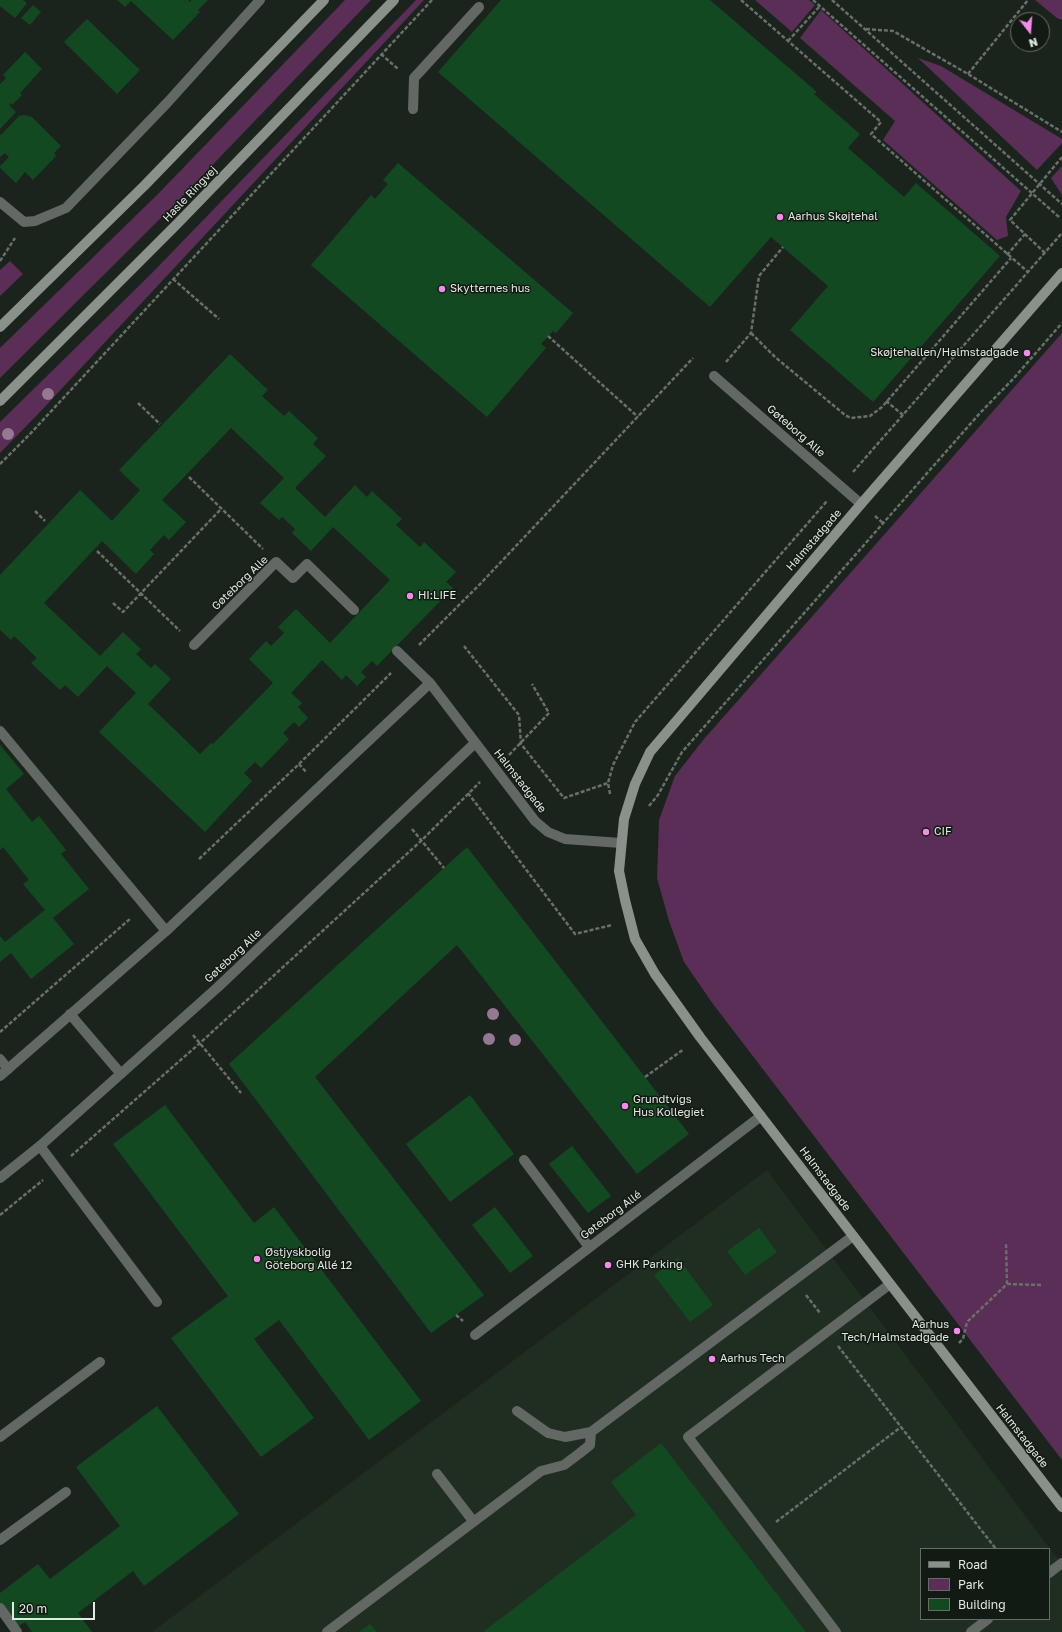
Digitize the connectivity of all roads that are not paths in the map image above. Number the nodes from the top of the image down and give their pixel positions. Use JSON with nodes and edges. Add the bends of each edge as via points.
{"nodes":[{"id":1,"x":260,"y":0,"type":"edge"},
{"id":2,"x":324,"y":0,"type":"edge"},
{"id":3,"x":394,"y":0,"type":"edge"},
{"id":4,"x":479,"y":7,"type":"dead end"},
{"id":5,"x":413,"y":109,"type":"dead end"},
{"id":6,"x":0,"y":202,"type":"edge"},
{"id":7,"x":1062,"y":273,"type":"edge"},
{"id":8,"x":0,"y":327,"type":"edge"},
{"id":9,"x":714,"y":376,"type":"road end"},
{"id":10,"x":0,"y":401,"type":"edge"},
{"id":11,"x":861,"y":504,"type":"junction"},
{"id":12,"x":354,"y":610,"type":"dead end"},
{"id":13,"x":194,"y":645,"type":"road end"},
{"id":14,"x":397,"y":651,"type":"dead end"},
{"id":15,"x":430,"y":683,"type":"junction"},
{"id":16,"x":0,"y":730,"type":"edge"},
{"id":17,"x":475,"y":743,"type":"junction"},
{"id":18,"x":621,"y":843,"type":"junction"},
{"id":19,"x":166,"y":931,"type":"junction"},
{"id":20,"x":70,"y":1014,"type":"junction"},
{"id":21,"x":0,"y":1059,"type":"edge"},
{"id":22,"x":8,"y":1069,"type":"junction"},
{"id":23,"x":121,"y":1074,"type":"junction"},
{"id":24,"x":0,"y":1076,"type":"edge"},
{"id":25,"x":761,"y":1116,"type":"junction"},
{"id":26,"x":40,"y":1146,"type":"junction"},
{"id":27,"x":524,"y":1160,"type":"dead end"},
{"id":28,"x":0,"y":1178,"type":"edge"},
{"id":29,"x":853,"y":1236,"type":"junction"},
{"id":30,"x":589,"y":1247,"type":"junction"},
{"id":31,"x":890,"y":1284,"type":"junction"},
{"id":32,"x":157,"y":1302,"type":"dead end"},
{"id":33,"x":475,"y":1335,"type":"dead end"},
{"id":34,"x":100,"y":1362,"type":"dead end"},
{"id":35,"x":517,"y":1411,"type":"dead end"},
{"id":36,"x":591,"y":1432,"type":"junction"},
{"id":37,"x":0,"y":1437,"type":"edge"},
{"id":38,"x":437,"y":1474,"type":"dead end"},
{"id":39,"x":66,"y":1492,"type":"dead end"},
{"id":40,"x":1062,"y":1507,"type":"edge"},
{"id":41,"x":473,"y":1521,"type":"junction"},
{"id":42,"x":0,"y":1540,"type":"edge"},
{"id":43,"x":1062,"y":1563,"type":"edge"},
{"id":44,"x":1050,"y":1571,"type":"edge"},
{"id":45,"x":0,"y":1608,"type":"edge"},
{"id":46,"x":987,"y":1620,"type":"edge"},
{"id":47,"x":17,"y":1632,"type":"edge"},
{"id":48,"x":327,"y":1632,"type":"edge"},
{"id":49,"x":836,"y":1632,"type":"edge"},
{"id":50,"x":971,"y":1632,"type":"edge"}],
"edges":[{"from":1,"to":6,"type":"street","via":[[167,103],[66,208],[35,221],[24,222]]},
{"from":2,"to":8,"type":"street","via":[[144,186]]},
{"from":3,"to":10,"type":"street","name":"Hasle Ringvej","via":[[184,218]]},
{"from":4,"to":5,"type":"street","via":[[414,78]]},
{"from":7,"to":11,"type":"street","name":"Halmstadgade"},
{"from":9,"to":11,"type":"street","name":"Gøteborg Alle"},
{"from":11,"to":18,"type":"street","name":"Halmstadgade","via":[[650,752],[630,798]]},
{"from":12,"to":13,"type":"street","name":"Gøteborg Alle","via":[[307,564],[293,578],[276,562]]},
{"from":14,"to":15,"type":"street"},
{"from":15,"to":17,"type":"street","name":"Halmstadgade"},
{"from":15,"to":19,"type":"street"},
{"from":16,"to":19,"type":"street"},
{"from":17,"to":18,"type":"street","name":"Halmstadgade","via":[[535,821],[548,832],[565,839]]},
{"from":17,"to":23,"type":"street","name":"Gøteborg Alle"},
{"from":18,"to":25,"type":"street","name":"Halmstadgade","via":[[620,871],[635,939],[644,957],[700,1037]]},
{"from":19,"to":20,"type":"street"},
{"from":20,"to":22,"type":"street"},
{"from":20,"to":23,"type":"street"},
{"from":21,"to":22,"type":"street"},
{"from":22,"to":24,"type":"street"},
{"from":23,"to":26,"type":"street","name":"Gøteborg Alle"},
{"from":25,"to":29,"type":"street","name":"Halmstadgade"},
{"from":25,"to":30,"type":"street","name":"Gøteborg Allé"},
{"from":26,"to":28,"type":"street","name":"Gøteborg Alle"},
{"from":26,"to":32,"type":"street"},
{"from":27,"to":30,"type":"street"},
{"from":29,"to":31,"type":"street","name":"Halmstadgade"},
{"from":29,"to":36,"type":"street"},
{"from":30,"to":33,"type":"street","name":"Gøteborg Allé"},
{"from":31,"to":40,"type":"street","name":"Halmstadgade"},
{"from":31,"to":49,"type":"street","via":[[688,1437]]},
{"from":34,"to":37,"type":"street"},
{"from":35,"to":36,"type":"street","via":[[548,1433],[565,1437]]},
{"from":36,"to":41,"type":"street","via":[[590,1445],[580,1453],[564,1465],[541,1471]]},
{"from":38,"to":41,"type":"street"},
{"from":39,"to":42,"type":"street"},
{"from":41,"to":48,"type":"street"},
{"from":43,"to":44,"type":"street"},
{"from":45,"to":47,"type":"street"},
{"from":46,"to":50,"type":"street"}]}
